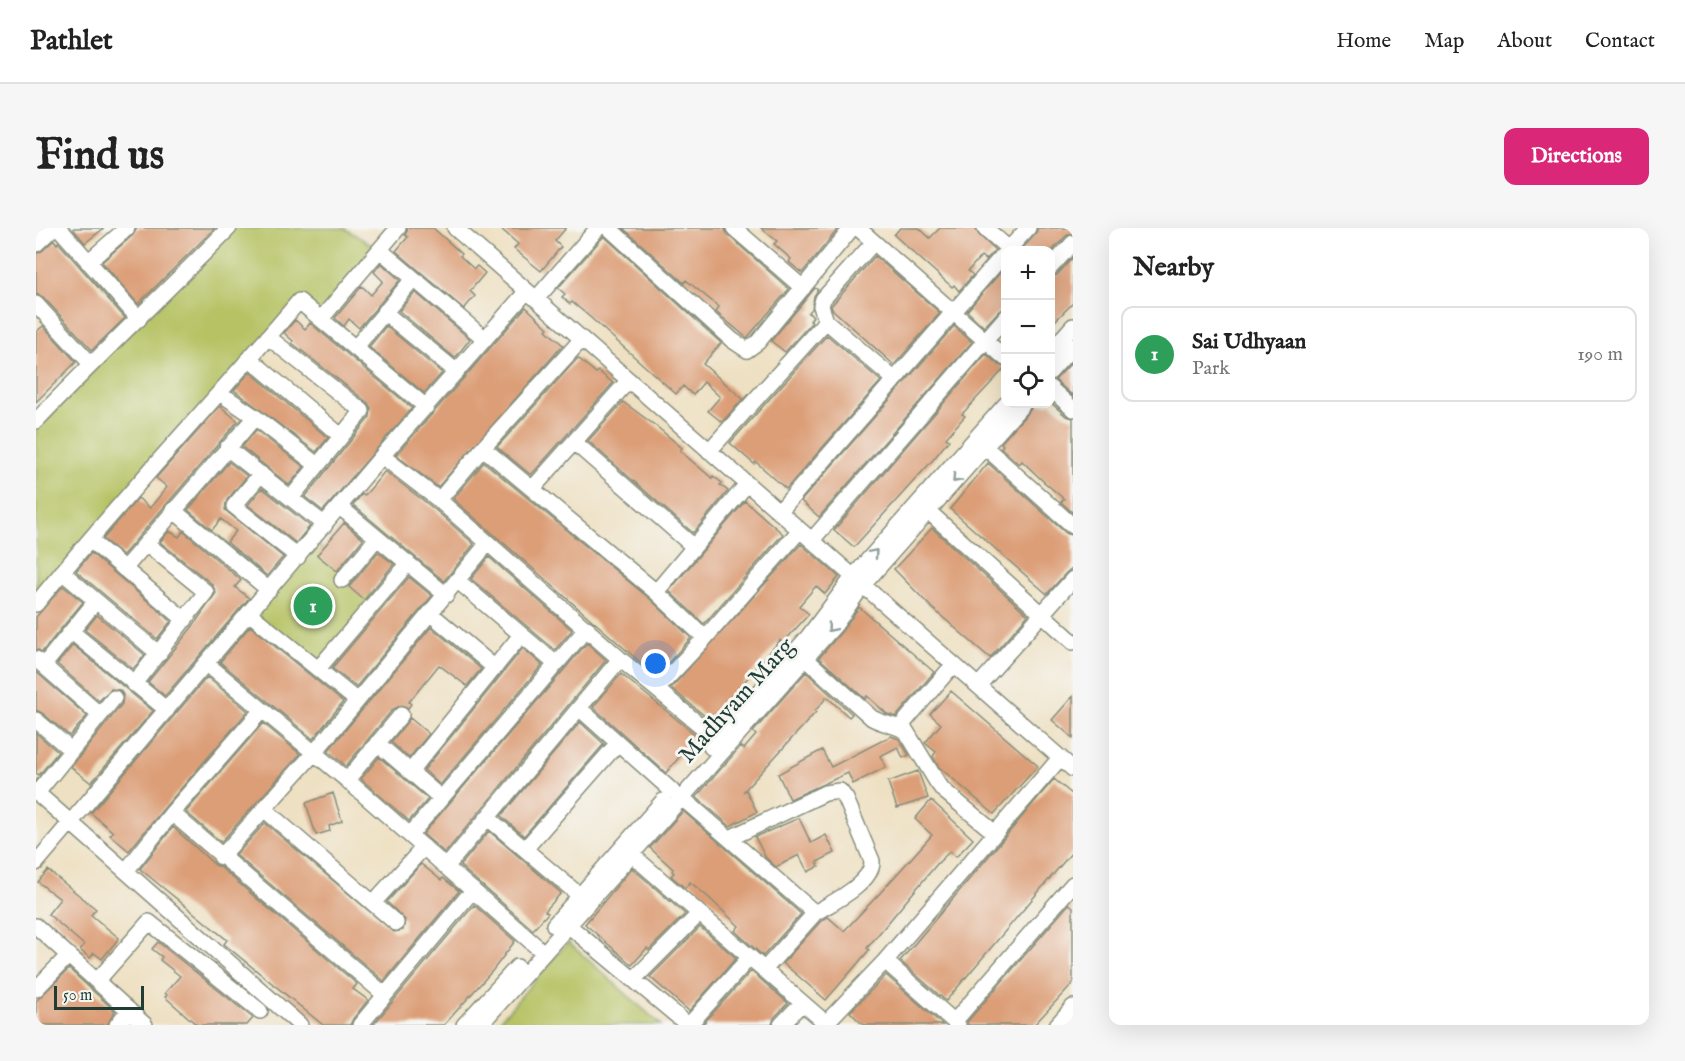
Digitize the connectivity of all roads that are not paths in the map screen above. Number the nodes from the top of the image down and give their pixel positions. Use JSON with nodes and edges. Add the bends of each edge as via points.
{"nodes":[{"id":1,"x":53,"y":228,"type":"edge"},
{"id":2,"x":59,"y":228,"type":"edge"},
{"id":3,"x":128,"y":228,"type":"edge"},
{"id":4,"x":229,"y":228,"type":"edge"},
{"id":5,"x":398,"y":228,"type":"edge"},
{"id":6,"x":455,"y":228,"type":"edge"},
{"id":7,"x":598,"y":228,"type":"edge"},
{"id":8,"x":609,"y":228,"type":"edge"},
{"id":9,"x":734,"y":228,"type":"edge"},
{"id":10,"x":852,"y":228,"type":"edge"},
{"id":11,"x":858,"y":228,"type":"edge"},
{"id":12,"x":985,"y":228,"type":"edge"},
{"id":13,"x":1028,"y":228,"type":"edge"},
{"id":14,"x":874,"y":242,"type":"junction"},
{"id":15,"x":1073,"y":243,"type":"edge"},
{"id":16,"x":36,"y":244,"type":"edge"},
{"id":17,"x":1002,"y":246,"type":"edge"},
{"id":18,"x":1012,"y":246,"type":"edge"},
{"id":19,"x":380,"y":250,"type":"junction"},
{"id":20,"x":1001,"y":258,"type":"edge"},
{"id":21,"x":88,"y":262,"type":"junction"},
{"id":22,"x":1055,"y":263,"type":"edge"},
{"id":23,"x":413,"y":279,"type":"junction"},
{"id":24,"x":803,"y":288,"type":"junction"},
{"id":25,"x":532,"y":295,"type":"junction"},
{"id":26,"x":36,"y":304,"type":"edge"},
{"id":27,"x":384,"y":312,"type":"junction"},
{"id":28,"x":954,"y":312,"type":"junction"},
{"id":29,"x":139,"y":319,"type":"junction"},
{"id":30,"x":321,"y":319,"type":"junction"},
{"id":31,"x":41,"y":321,"type":"edge"},
{"id":32,"x":826,"y":321,"type":"junction"},
{"id":33,"x":1001,"y":322,"type":"edge"},
{"id":34,"x":1073,"y":326,"type":"edge"},
{"id":35,"x":268,"y":337,"type":"junction"},
{"id":36,"x":485,"y":339,"type":"junction"},
{"id":37,"x":582,"y":339,"type":"junction"},
{"id":38,"x":985,"y":340,"type":"junction"},
{"id":39,"x":1055,"y":346,"type":"edge"},
{"id":40,"x":1073,"y":346,"type":"edge"},
{"id":41,"x":355,"y":348,"type":"junction"},
{"id":42,"x":1001,"y":354,"type":"edge"},
{"id":43,"x":250,"y":359,"type":"junction"},
{"id":44,"x":91,"y":364,"type":"junction"},
{"id":45,"x":1055,"y":366,"type":"edge"},
{"id":46,"x":457,"y":372,"type":"junction"},
{"id":47,"x":894,"y":379,"type":"junction"},
{"id":48,"x":629,"y":380,"type":"junction"},
{"id":49,"x":220,"y":393,"type":"junction"},
{"id":50,"x":1055,"y":393,"type":"edge"},
{"id":51,"x":426,"y":407,"type":"junction"},
{"id":52,"x":1003,"y":408,"type":"edge"},
{"id":53,"x":1019,"y":408,"type":"edge"},
{"id":54,"x":1073,"y":409,"type":"edge"},
{"id":55,"x":255,"y":417,"type":"junction"},
{"id":56,"x":36,"y":421,"type":"edge"},
{"id":57,"x":341,"y":436,"type":"junction"},
{"id":58,"x":574,"y":442,"type":"junction"},
{"id":59,"x":985,"y":447,"type":"junction"},
{"id":60,"x":227,"y":448,"type":"junction"},
{"id":61,"x":483,"y":448,"type":"junction"},
{"id":62,"x":709,"y":451,"type":"junction"},
{"id":63,"x":382,"y":456,"type":"junction"},
{"id":64,"x":317,"y":465,"type":"junction"},
{"id":65,"x":261,"y":474,"type":"junction"},
{"id":66,"x":747,"y":484,"type":"junction"},
{"id":67,"x":533,"y":488,"type":"junction"},
{"id":68,"x":291,"y":498,"type":"junction"},
{"id":69,"x":439,"y":500,"type":"junction"},
{"id":70,"x":340,"y":507,"type":"junction"},
{"id":71,"x":173,"y":510,"type":"junction"},
{"id":72,"x":928,"y":511,"type":"junction"},
{"id":73,"x":778,"y":512,"type":"junction"},
{"id":74,"x":325,"y":525,"type":"junction"},
{"id":75,"x":1073,"y":526,"type":"edge"},
{"id":76,"x":800,"y":530,"type":"junction"},
{"id":77,"x":377,"y":538,"type":"junction"},
{"id":78,"x":90,"y":540,"type":"junction"},
{"id":79,"x":812,"y":540,"type":"junction"},
{"id":80,"x":146,"y":543,"type":"junction"},
{"id":81,"x":489,"y":543,"type":"junction"},
{"id":82,"x":694,"y":547,"type":"junction"},
{"id":83,"x":298,"y":557,"type":"junction"},
{"id":84,"x":408,"y":564,"type":"junction"},
{"id":85,"x":124,"y":569,"type":"junction"},
{"id":86,"x":62,"y":572,"type":"junction"},
{"id":87,"x":1073,"y":579,"type":"edge"},
{"id":88,"x":342,"y":580,"type":"dead end"},
{"id":89,"x":458,"y":581,"type":"junction"},
{"id":90,"x":858,"y":581,"type":"junction"},
{"id":91,"x":269,"y":590,"type":"junction"},
{"id":92,"x":656,"y":592,"type":"junction"},
{"id":93,"x":446,"y":595,"type":"junction"},
{"id":94,"x":96,"y":601,"type":"junction"},
{"id":95,"x":36,"y":604,"type":"edge"},
{"id":96,"x":249,"y":613,"type":"junction"},
{"id":97,"x":431,"y":614,"type":"junction"},
{"id":98,"x":1041,"y":614,"type":"junction"},
{"id":99,"x":185,"y":620,"type":"junction"},
{"id":100,"x":587,"y":628,"type":"junction"},
{"id":101,"x":72,"y":632,"type":"junction"},
{"id":102,"x":521,"y":635,"type":"junction"},
{"id":103,"x":705,"y":638,"type":"junction"},
{"id":104,"x":1073,"y":642,"type":"edge"},
{"id":105,"x":159,"y":654,"type":"junction"},
{"id":106,"x":620,"y":658,"type":"junction"},
{"id":107,"x":805,"y":658,"type":"junction"},
{"id":108,"x":40,"y":662,"type":"edge"},
{"id":109,"x":207,"y":664,"type":"junction"},
{"id":110,"x":556,"y":664,"type":"junction"},
{"id":111,"x":953,"y":665,"type":"junction"},
{"id":112,"x":495,"y":668,"type":"junction"},
{"id":113,"x":318,"y":669,"type":"junction"},
{"id":114,"x":134,"y":684,"type":"junction"},
{"id":115,"x":978,"y":686,"type":"junction"},
{"id":116,"x":658,"y":688,"type":"junction"},
{"id":117,"x":114,"y":698,"type":"dead end"},
{"id":118,"x":356,"y":700,"type":"junction"},
{"id":119,"x":579,"y":708,"type":"junction"},
{"id":120,"x":167,"y":710,"type":"junction"},
{"id":121,"x":262,"y":710,"type":"junction"},
{"id":122,"x":100,"y":715,"type":"junction"},
{"id":123,"x":401,"y":715,"type":"dead end"},
{"id":124,"x":36,"y":720,"type":"edge"},
{"id":125,"x":900,"y":727,"type":"junction"},
{"id":126,"x":718,"y":740,"type":"junction"},
{"id":127,"x":377,"y":743,"type":"junction"},
{"id":128,"x":618,"y":743,"type":"junction"},
{"id":129,"x":71,"y":750,"type":"junction"},
{"id":130,"x":314,"y":753,"type":"junction"},
{"id":131,"x":1060,"y":758,"type":"junction"},
{"id":132,"x":1073,"y":770,"type":"edge"},
{"id":133,"x":410,"y":772,"type":"junction"},
{"id":134,"x":347,"y":780,"type":"junction"},
{"id":135,"x":37,"y":792,"type":"edge"},
{"id":136,"x":677,"y":794,"type":"junction"},
{"id":137,"x":441,"y":798,"type":"junction"},
{"id":138,"x":264,"y":809,"type":"junction"},
{"id":139,"x":172,"y":813,"type":"junction"},
{"id":140,"x":488,"y":818,"type":"junction"},
{"id":141,"x":70,"y":823,"type":"junction"},
{"id":142,"x":995,"y":833,"type":"junction"},
{"id":143,"x":410,"y":835,"type":"junction"},
{"id":144,"x":730,"y":838,"type":"junction"},
{"id":145,"x":424,"y":847,"type":"junction"},
{"id":146,"x":525,"y":849,"type":"junction"},
{"id":147,"x":631,"y":854,"type":"junction"},
{"id":148,"x":221,"y":857,"type":"junction"},
{"id":149,"x":36,"y":863,"type":"edge"},
{"id":150,"x":447,"y":866,"type":"junction"},
{"id":151,"x":126,"y":871,"type":"junction"},
{"id":152,"x":473,"y":890,"type":"junction"},
{"id":153,"x":1070,"y":892,"type":"edge"},
{"id":154,"x":579,"y":896,"type":"junction"},
{"id":155,"x":373,"y":903,"type":"junction"},
{"id":156,"x":816,"y":913,"type":"junction"},
{"id":157,"x":699,"y":914,"type":"junction"},
{"id":158,"x":396,"y":923,"type":"dead end"},
{"id":159,"x":568,"y":925,"type":"junction"},
{"id":160,"x":36,"y":926,"type":"edge"},
{"id":161,"x":536,"y":946,"type":"junction"},
{"id":162,"x":69,"y":955,"type":"junction"},
{"id":163,"x":750,"y":957,"type":"junction"},
{"id":164,"x":885,"y":961,"type":"junction"},
{"id":165,"x":764,"y":970,"type":"junction"},
{"id":166,"x":634,"y":979,"type":"junction"},
{"id":167,"x":97,"y":981,"type":"junction"},
{"id":168,"x":36,"y":989,"type":"edge"},
{"id":169,"x":385,"y":995,"type":"junction"},
{"id":170,"x":802,"y":1003,"type":"junction"},
{"id":171,"x":1073,"y":1007,"type":"edge"},
{"id":172,"x":129,"y":1010,"type":"junction"},
{"id":173,"x":260,"y":1011,"type":"dead end"},
{"id":174,"x":827,"y":1024,"type":"edge"},
{"id":175,"x":956,"y":1024,"type":"edge"},
{"id":176,"x":117,"y":1025,"type":"edge"},
{"id":177,"x":145,"y":1025,"type":"edge"},
{"id":178,"x":300,"y":1025,"type":"edge"},
{"id":179,"x":360,"y":1025,"type":"edge"},
{"id":180,"x":464,"y":1025,"type":"edge"},
{"id":181,"x":480,"y":1025,"type":"edge"},
{"id":182,"x":688,"y":1025,"type":"edge"},
{"id":183,"x":781,"y":1025,"type":"edge"},
{"id":184,"x":1057,"y":1025,"type":"edge"}],
"edges":[{"from":1,"to":16,"type":"street"},
{"from":2,"to":21,"type":"street"},
{"from":3,"to":21,"type":"street"},
{"from":4,"to":29,"type":"street"},
{"from":5,"to":19,"type":"street"},
{"from":6,"to":25,"type":"street"},
{"from":7,"to":25,"type":"street"},
{"from":8,"to":24,"type":"street","via":[[743,349],[758,342]]},
{"from":9,"to":24,"type":"street"},
{"from":10,"to":24,"type":"street"},
{"from":11,"to":14,"type":"street"},
{"from":12,"to":17,"type":"street"},
{"from":13,"to":18,"type":"street"},
{"from":14,"to":28,"type":"street"},
{"from":14,"to":32,"type":"street","via":[[823,299]]},
{"from":15,"to":22,"type":"street"},
{"from":19,"to":23,"type":"street"},
{"from":19,"to":30,"type":"street"},
{"from":20,"to":28,"type":"street"},
{"from":21,"to":29,"type":"street"},
{"from":23,"to":27,"type":"street"},
{"from":23,"to":36,"type":"street"},
{"from":25,"to":36,"type":"street"},
{"from":25,"to":37,"type":"street"},
{"from":26,"to":31,"type":"street"},
{"from":27,"to":41,"type":"street"},
{"from":27,"to":46,"type":"street"},
{"from":28,"to":38,"type":"street"},
{"from":28,"to":47,"type":"street"},
{"from":29,"to":44,"type":"street"},
{"from":30,"to":35,"type":"street","via":[[299,301]]},
{"from":30,"to":41,"type":"street"},
{"from":31,"to":44,"type":"street"},
{"from":32,"to":47,"type":"street"},
{"from":32,"to":62,"type":"street"},
{"from":33,"to":38,"type":"street"},
{"from":34,"to":39,"type":"street"},
{"from":35,"to":43,"type":"street"},
{"from":35,"to":57,"type":"street","via":[[362,411]]},
{"from":36,"to":46,"type":"street"},
{"from":37,"to":48,"type":"street"},
{"from":37,"to":61,"type":"street"},
{"from":38,"to":42,"type":"street"},
{"from":38,"to":79,"type":"street"},
{"from":40,"to":45,"type":"street"},
{"from":41,"to":51,"type":"street"},
{"from":43,"to":49,"type":"street"},
{"from":43,"to":57,"type":"street"},
{"from":44,"to":56,"type":"street"},
{"from":46,"to":51,"type":"street"},
{"from":47,"to":73,"type":"street"},
{"from":48,"to":58,"type":"street"},
{"from":48,"to":62,"type":"street"},
{"from":49,"to":55,"type":"street"},
{"from":49,"to":78,"type":"street"},
{"from":50,"to":54,"type":"street"},
{"from":51,"to":63,"type":"street"},
{"from":90,"to":52,"type":"street","name":"Madhyam Marg","one_way":true},
{"from":53,"to":59,"type":"street","name":"Madhyam Marg"},
{"from":55,"to":60,"type":"street"},
{"from":55,"to":64,"type":"street"},
{"from":57,"to":64,"type":"street"},
{"from":58,"to":67,"type":"street"},
{"from":58,"to":82,"type":"street"},
{"from":59,"to":72,"type":"street","name":"Madhyam Marg","one_way":true},
{"from":59,"to":75,"type":"street"},
{"from":60,"to":65,"type":"street"},
{"from":60,"to":71,"type":"street"},
{"from":61,"to":67,"type":"street"},
{"from":61,"to":69,"type":"street"},
{"from":62,"to":66,"type":"street"},
{"from":63,"to":69,"type":"street"},
{"from":63,"to":70,"type":"street"},
{"from":64,"to":68,"type":"street"},
{"from":65,"to":68,"type":"street"},
{"from":65,"to":83,"type":"street","via":[[234,506]]},
{"from":66,"to":73,"type":"street"},
{"from":66,"to":82,"type":"street"},
{"from":67,"to":92,"type":"street"},
{"from":68,"to":74,"type":"street"},
{"from":69,"to":81,"type":"street"},
{"from":70,"to":74,"type":"street"},
{"from":70,"to":77,"type":"street"},
{"from":71,"to":80,"type":"street"},
{"from":71,"to":91,"type":"street"},
{"from":72,"to":90,"type":"street","name":"Madhyam Marg"},
{"from":72,"to":98,"type":"street"},
{"from":73,"to":76,"type":"street"},
{"from":74,"to":83,"type":"street"},
{"from":76,"to":79,"type":"street"},
{"from":76,"to":103,"type":"street"},
{"from":77,"to":84,"type":"street"},
{"from":77,"to":88,"type":"street"},
{"from":78,"to":85,"type":"street"},
{"from":78,"to":86,"type":"street"},
{"from":79,"to":90,"type":"street"},
{"from":80,"to":85,"type":"street"},
{"from":80,"to":99,"type":"street","via":[[206,592]]},
{"from":81,"to":89,"type":"street"},
{"from":81,"to":100,"type":"street"},
{"from":82,"to":92,"type":"street"},
{"from":83,"to":91,"type":"street"},
{"from":84,"to":93,"type":"street"},
{"from":84,"to":113,"type":"street"},
{"from":85,"to":99,"type":"street"},
{"from":86,"to":94,"type":"street"},
{"from":86,"to":95,"type":"street"},
{"from":87,"to":98,"type":"street"},
{"from":89,"to":93,"type":"street"},
{"from":89,"to":102,"type":"street"},
{"from":90,"to":107,"type":"street","name":"Madhyam Marg","one_way":true,"via":[[835,625]]},
{"from":90,"to":111,"type":"street"},
{"from":90,"to":126,"type":"street","name":"Madhyam Marg"},
{"from":91,"to":96,"type":"street"},
{"from":92,"to":103,"type":"street"},
{"from":93,"to":97,"type":"street"},
{"from":94,"to":101,"type":"street"},
{"from":94,"to":105,"type":"street"},
{"from":96,"to":109,"type":"street"},
{"from":96,"to":113,"type":"street"},
{"from":97,"to":112,"type":"street"},
{"from":97,"to":118,"type":"street"},
{"from":98,"to":104,"type":"street"},
{"from":98,"to":115,"type":"street"},
{"from":99,"to":105,"type":"street"},
{"from":100,"to":106,"type":"street"},
{"from":100,"to":110,"type":"street"},
{"from":101,"to":108,"type":"street"},
{"from":101,"to":114,"type":"street"},
{"from":102,"to":110,"type":"street"},
{"from":102,"to":112,"type":"street"},
{"from":103,"to":116,"type":"street"},
{"from":105,"to":114,"type":"street"},
{"from":106,"to":116,"type":"street"},
{"from":106,"to":119,"type":"street"},
{"from":107,"to":125,"type":"street","via":[[873,718]]},
{"from":107,"to":136,"type":"street","name":"Madhyam Marg"},
{"from":108,"to":122,"type":"street"},
{"from":109,"to":120,"type":"street"},
{"from":109,"to":121,"type":"street"},
{"from":110,"to":137,"type":"street"},
{"from":111,"to":115,"type":"street"},
{"from":111,"to":125,"type":"street"},
{"from":112,"to":133,"type":"street"},
{"from":113,"to":118,"type":"street"},
{"from":114,"to":120,"type":"street"},
{"from":115,"to":131,"type":"street"},
{"from":116,"to":126,"type":"street"},
{"from":117,"to":122,"type":"street"},
{"from":118,"to":130,"type":"street"},
{"from":119,"to":128,"type":"street"},
{"from":119,"to":140,"type":"street"},
{"from":120,"to":141,"type":"street"},
{"from":121,"to":130,"type":"street"},
{"from":121,"to":139,"type":"street"},
{"from":122,"to":129,"type":"street"},
{"from":123,"to":127,"type":"street"},
{"from":124,"to":129,"type":"street"},
{"from":125,"to":142,"type":"street","via":[[911,736],[943,790]]},
{"from":126,"to":136,"type":"street","name":"Madhyam Marg"},
{"from":127,"to":133,"type":"street"},
{"from":127,"to":134,"type":"street"},
{"from":128,"to":136,"type":"street"},
{"from":128,"to":146,"type":"street"},
{"from":129,"to":135,"type":"street"},
{"from":130,"to":134,"type":"street"},
{"from":130,"to":138,"type":"street"},
{"from":131,"to":132,"type":"street"},
{"from":131,"to":142,"type":"street"},
{"from":133,"to":137,"type":"street"},
{"from":134,"to":143,"type":"street"},
{"from":135,"to":141,"type":"street"},
{"from":136,"to":144,"type":"street"},
{"from":136,"to":147,"type":"street","name":"Madhyam Marg"},
{"from":136,"to":154,"type":"street","name":"Madhyam Marg"},
{"from":137,"to":143,"type":"street"},
{"from":138,"to":148,"type":"street"},
{"from":138,"to":155,"type":"street"},
{"from":139,"to":148,"type":"street"},
{"from":139,"to":151,"type":"street"},
{"from":140,"to":146,"type":"street"},
{"from":140,"to":150,"type":"street"},
{"from":141,"to":149,"type":"street"},
{"from":141,"to":151,"type":"street"},
{"from":142,"to":164,"type":"street"},
{"from":143,"to":145,"type":"street"},
{"from":144,"to":156,"type":"street"},
{"from":144,"to":156,"type":"street","via":[[825,793],[840,791],[873,867],[861,882]]},
{"from":145,"to":150,"type":"street"},
{"from":145,"to":155,"type":"street"},
{"from":146,"to":154,"type":"street"},
{"from":147,"to":157,"type":"street"},
{"from":147,"to":159,"type":"street","name":"Madhyam Marg"},
{"from":148,"to":169,"type":"street"},
{"from":150,"to":152,"type":"street"},
{"from":151,"to":178,"type":"street"},
{"from":152,"to":161,"type":"street"},
{"from":152,"to":169,"type":"street"},
{"from":153,"to":175,"type":"street"},
{"from":154,"to":161,"type":"street","name":"Madhyam Marg"},
{"from":155,"to":158,"type":"street"},
{"from":156,"to":165,"type":"street"},
{"from":157,"to":163,"type":"street"},
{"from":157,"to":166,"type":"street"},
{"from":159,"to":166,"type":"street"},
{"from":159,"to":181,"type":"street","name":"Madhyam Marg"},
{"from":160,"to":162,"type":"street"},
{"from":161,"to":180,"type":"street","name":"Madhyam Marg"},
{"from":162,"to":167,"type":"street"},
{"from":162,"to":168,"type":"street"},
{"from":163,"to":165,"type":"street"},
{"from":163,"to":182,"type":"street"},
{"from":164,"to":174,"type":"street"},
{"from":164,"to":175,"type":"street"},
{"from":165,"to":170,"type":"street"},
{"from":166,"to":182,"type":"street"},
{"from":167,"to":172,"type":"street"},
{"from":167,"to":173,"type":"street","via":[[150,922]]},
{"from":169,"to":179,"type":"street"},
{"from":170,"to":174,"type":"street"},
{"from":170,"to":183,"type":"street"},
{"from":171,"to":184,"type":"street"},
{"from":172,"to":176,"type":"street"},
{"from":172,"to":177,"type":"street"}]}
